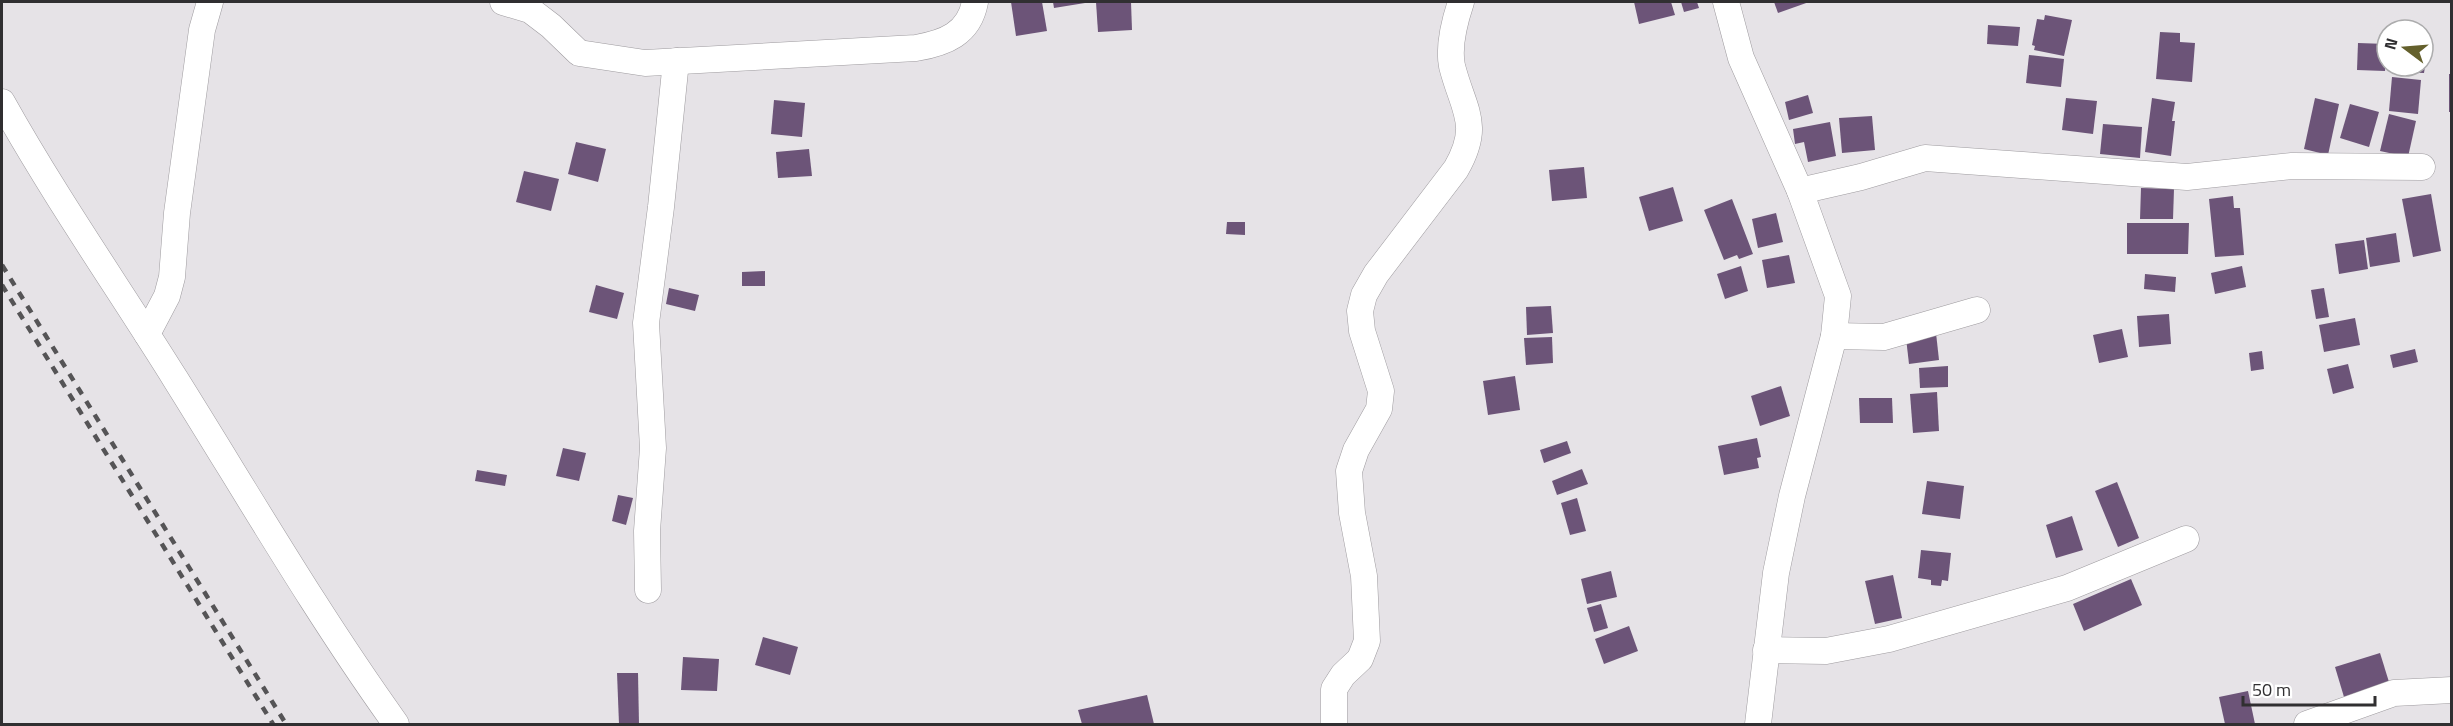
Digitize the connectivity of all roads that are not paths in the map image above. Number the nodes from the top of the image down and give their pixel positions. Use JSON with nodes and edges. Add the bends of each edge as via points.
{"nodes":[{"id":1,"x":210,"y":2,"type":"edge"},
{"id":2,"x":503,"y":2,"type":"edge"},
{"id":3,"x":975,"y":2,"type":"edge"},
{"id":4,"x":1461,"y":2,"type":"edge"},
{"id":5,"x":1726,"y":2,"type":"edge"},
{"id":6,"x":676,"y":61,"type":"junction"},
{"id":7,"x":2,"y":102,"type":"edge"},
{"id":8,"x":2422,"y":167,"type":"dead end"},
{"id":9,"x":1800,"y":191,"type":"junction"},
{"id":10,"x":1977,"y":310,"type":"dead end"},
{"id":11,"x":147,"y":334,"type":"junction"},
{"id":12,"x":1834,"y":336,"type":"junction"},
{"id":13,"x":2186,"y":539,"type":"dead end"},
{"id":14,"x":648,"y":590,"type":"dead end"},
{"id":15,"x":1766,"y":650,"type":"junction"},
{"id":16,"x":2451,"y":690,"type":"edge"},
{"id":17,"x":396,"y":724,"type":"edge"},
{"id":18,"x":1334,"y":724,"type":"edge"},
{"id":19,"x":1758,"y":724,"type":"edge"},
{"id":20,"x":2307,"y":724,"type":"edge"}],
"edges":[{"from":1,"to":11,"type":"street","via":[[202,30],[178,201],[172,277],[167,296]]},
{"from":2,"to":6,"type":"street","via":[[530,10],[579,53],[645,63]]},
{"from":3,"to":6,"type":"street","via":[[973,12],[953,38],[940,44]]},
{"from":4,"to":18,"type":"street","via":[[1452,64],[1471,135],[1467,151],[1376,274],[1360,311],[1362,331],[1381,391],[1379,409],[1349,471],[1364,576],[1367,640],[1359,659],[1334,689]]},
{"from":5,"to":9,"type":"street","via":[[1741,58]]},
{"from":6,"to":14,"type":"street","via":[[646,323],[653,448],[647,531]]},
{"from":7,"to":11,"type":"street"},
{"from":8,"to":9,"type":"street","via":[[2292,166],[2187,177],[1925,158]]},
{"from":9,"to":12,"type":"street","via":[[1838,296]]},
{"from":10,"to":12,"type":"street","via":[[1884,337]]},
{"from":11,"to":17,"type":"street","via":[[350,659]]},
{"from":12,"to":15,"type":"street","via":[[1792,496]]},
{"from":13,"to":15,"type":"street","via":[[2067,588],[1889,639],[1826,651]]},
{"from":15,"to":19,"type":"street"},
{"from":16,"to":20,"type":"street","via":[[2394,693]]}]}
